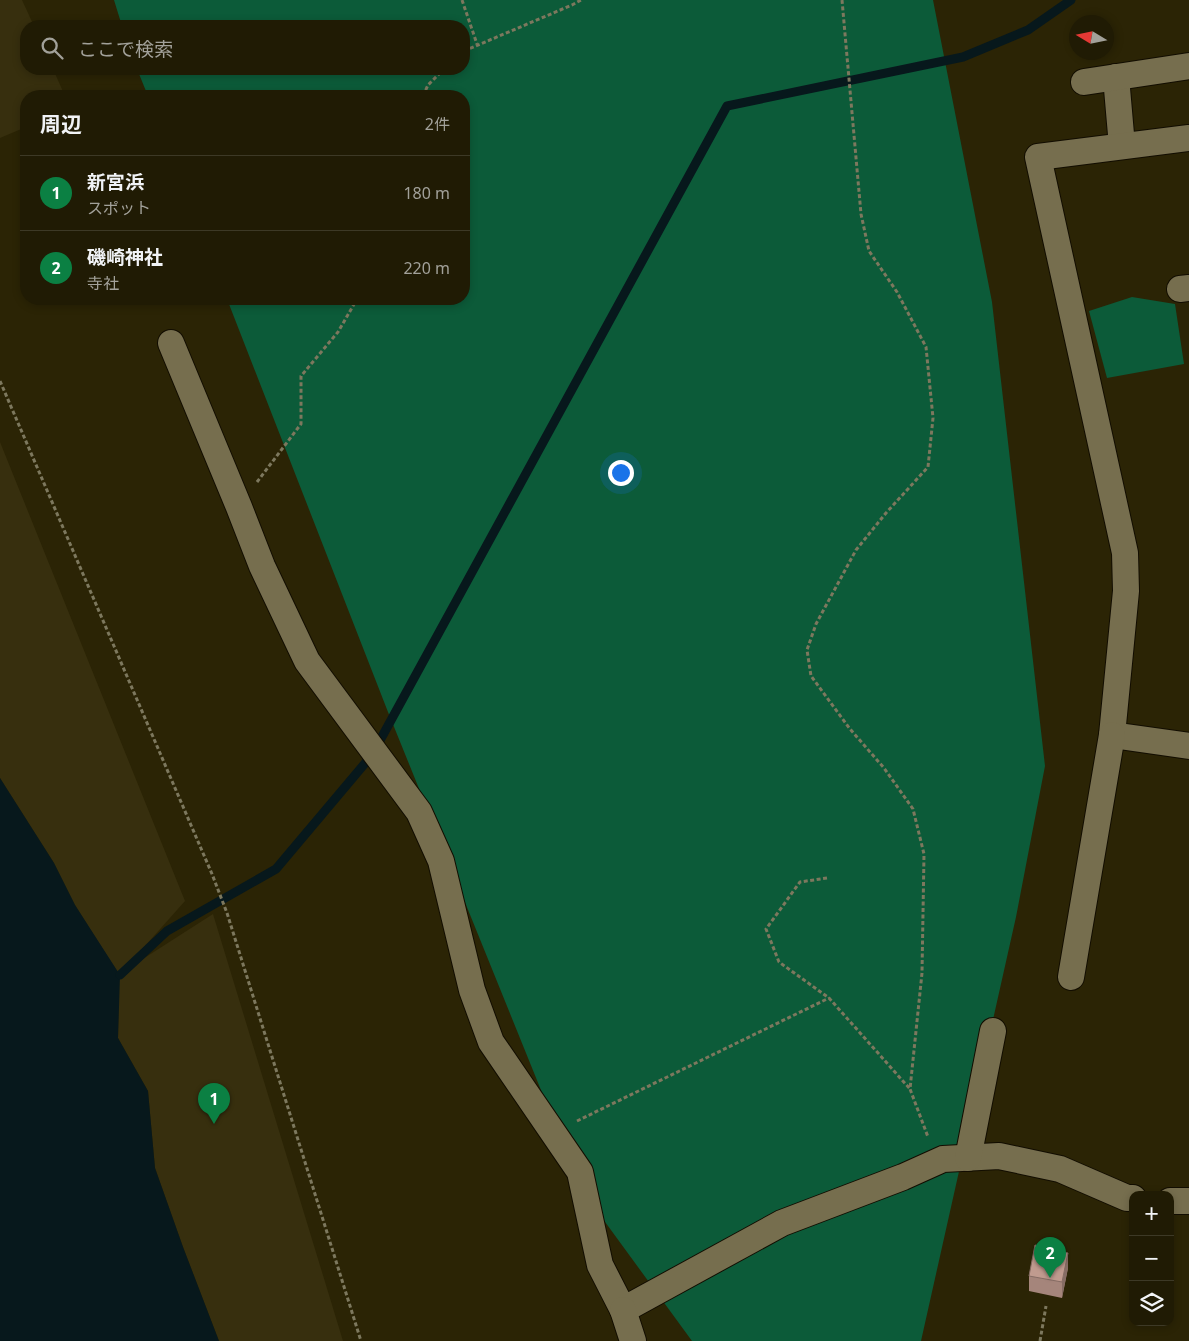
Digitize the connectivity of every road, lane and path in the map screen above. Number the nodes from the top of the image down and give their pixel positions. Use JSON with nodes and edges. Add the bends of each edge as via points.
{"nodes":[{"id":1,"x":462,"y":0,"type":"edge"},
{"id":2,"x":581,"y":0,"type":"edge"},
{"id":3,"x":842,"y":0,"type":"edge"},
{"id":4,"x":469,"y":20,"type":"edge"},
{"id":5,"x":470,"y":23,"type":"edge"},
{"id":6,"x":477,"y":44,"type":"junction"},
{"id":7,"x":470,"y":48,"type":"edge"},
{"id":8,"x":1189,"y":66,"type":"edge"},
{"id":9,"x":438,"y":75,"type":"edge"},
{"id":10,"x":1116,"y":77,"type":"junction"},
{"id":11,"x":1084,"y":82,"type":"dead end"},
{"id":12,"x":426,"y":90,"type":"edge"},
{"id":13,"x":1189,"y":138,"type":"edge"},
{"id":14,"x":1122,"y":146,"type":"junction"},
{"id":15,"x":354,"y":305,"type":"edge"},
{"id":16,"x":171,"y":343,"type":"dead end"},
{"id":17,"x":0,"y":381,"type":"edge"},
{"id":18,"x":239,"y":507,"type":"junction"},
{"id":19,"x":1112,"y":735,"type":"junction"},
{"id":20,"x":1189,"y":746,"type":"edge"},
{"id":21,"x":827,"y":878,"type":"dead end"},
{"id":22,"x":1071,"y":977,"type":"dead end"},
{"id":23,"x":829,"y":998,"type":"junction"},
{"id":24,"x":993,"y":1030,"type":"dead end"},
{"id":25,"x":910,"y":1089,"type":"junction"},
{"id":26,"x":552,"y":1133,"type":"junction"},
{"id":27,"x":956,"y":1158,"type":"junction"},
{"id":28,"x":1129,"y":1198,"type":"edge"},
{"id":29,"x":1174,"y":1201,"type":"edge"},
{"id":30,"x":1189,"y":1201,"type":"edge"},
{"id":31,"x":1046,"y":1306,"type":"dead end"},
{"id":32,"x":623,"y":1310,"type":"junction"},
{"id":33,"x":361,"y":1341,"type":"edge"},
{"id":34,"x":633,"y":1341,"type":"edge"},
{"id":35,"x":1040,"y":1341,"type":"edge"}],
"edges":[{"from":1,"to":4,"type":"path"},
{"from":2,"to":6,"type":"path"},
{"from":3,"to":25,"type":"path","via":[[861,214],[869,251],[898,292],[926,347],[933,418],[928,467],[856,550],[816,624],[807,650],[810,676],[913,809],[924,854],[922,974]]},
{"from":5,"to":6,"type":"path"},
{"from":6,"to":7,"type":"path"},
{"from":8,"to":10,"type":"street"},
{"from":9,"to":12,"type":"path"},
{"from":10,"to":11,"type":"street"},
{"from":10,"to":14,"type":"street"},
{"from":13,"to":14,"type":"street"},
{"from":14,"to":19,"type":"street","via":[[1038,157],[1125,553],[1126,591]]},
{"from":15,"to":18,"type":"path","via":[[338,332],[301,376],[301,424]]},
{"from":16,"to":18,"type":"street"},
{"from":17,"to":33,"type":"path","via":[[224,905]]},
{"from":18,"to":26,"type":"street","via":[[262,566],[307,661],[418,812],[441,860],[472,990],[491,1042]]},
{"from":19,"to":20,"type":"street"},
{"from":19,"to":22,"type":"street"},
{"from":21,"to":23,"type":"path","via":[[800,882],[766,929],[779,962]]},
{"from":23,"to":25,"type":"path"},
{"from":23,"to":26,"type":"path"},
{"from":24,"to":27,"type":"street"},
{"from":25,"to":27,"type":"path","via":[[930,1142]]},
{"from":26,"to":32,"type":"street","via":[[580,1172],[600,1265]]},
{"from":27,"to":28,"type":"street","via":[[999,1156],[1060,1169]]},
{"from":27,"to":32,"type":"street","via":[[782,1223]]},
{"from":29,"to":30,"type":"street"},
{"from":31,"to":35,"type":"path"},
{"from":32,"to":34,"type":"street"}]}
